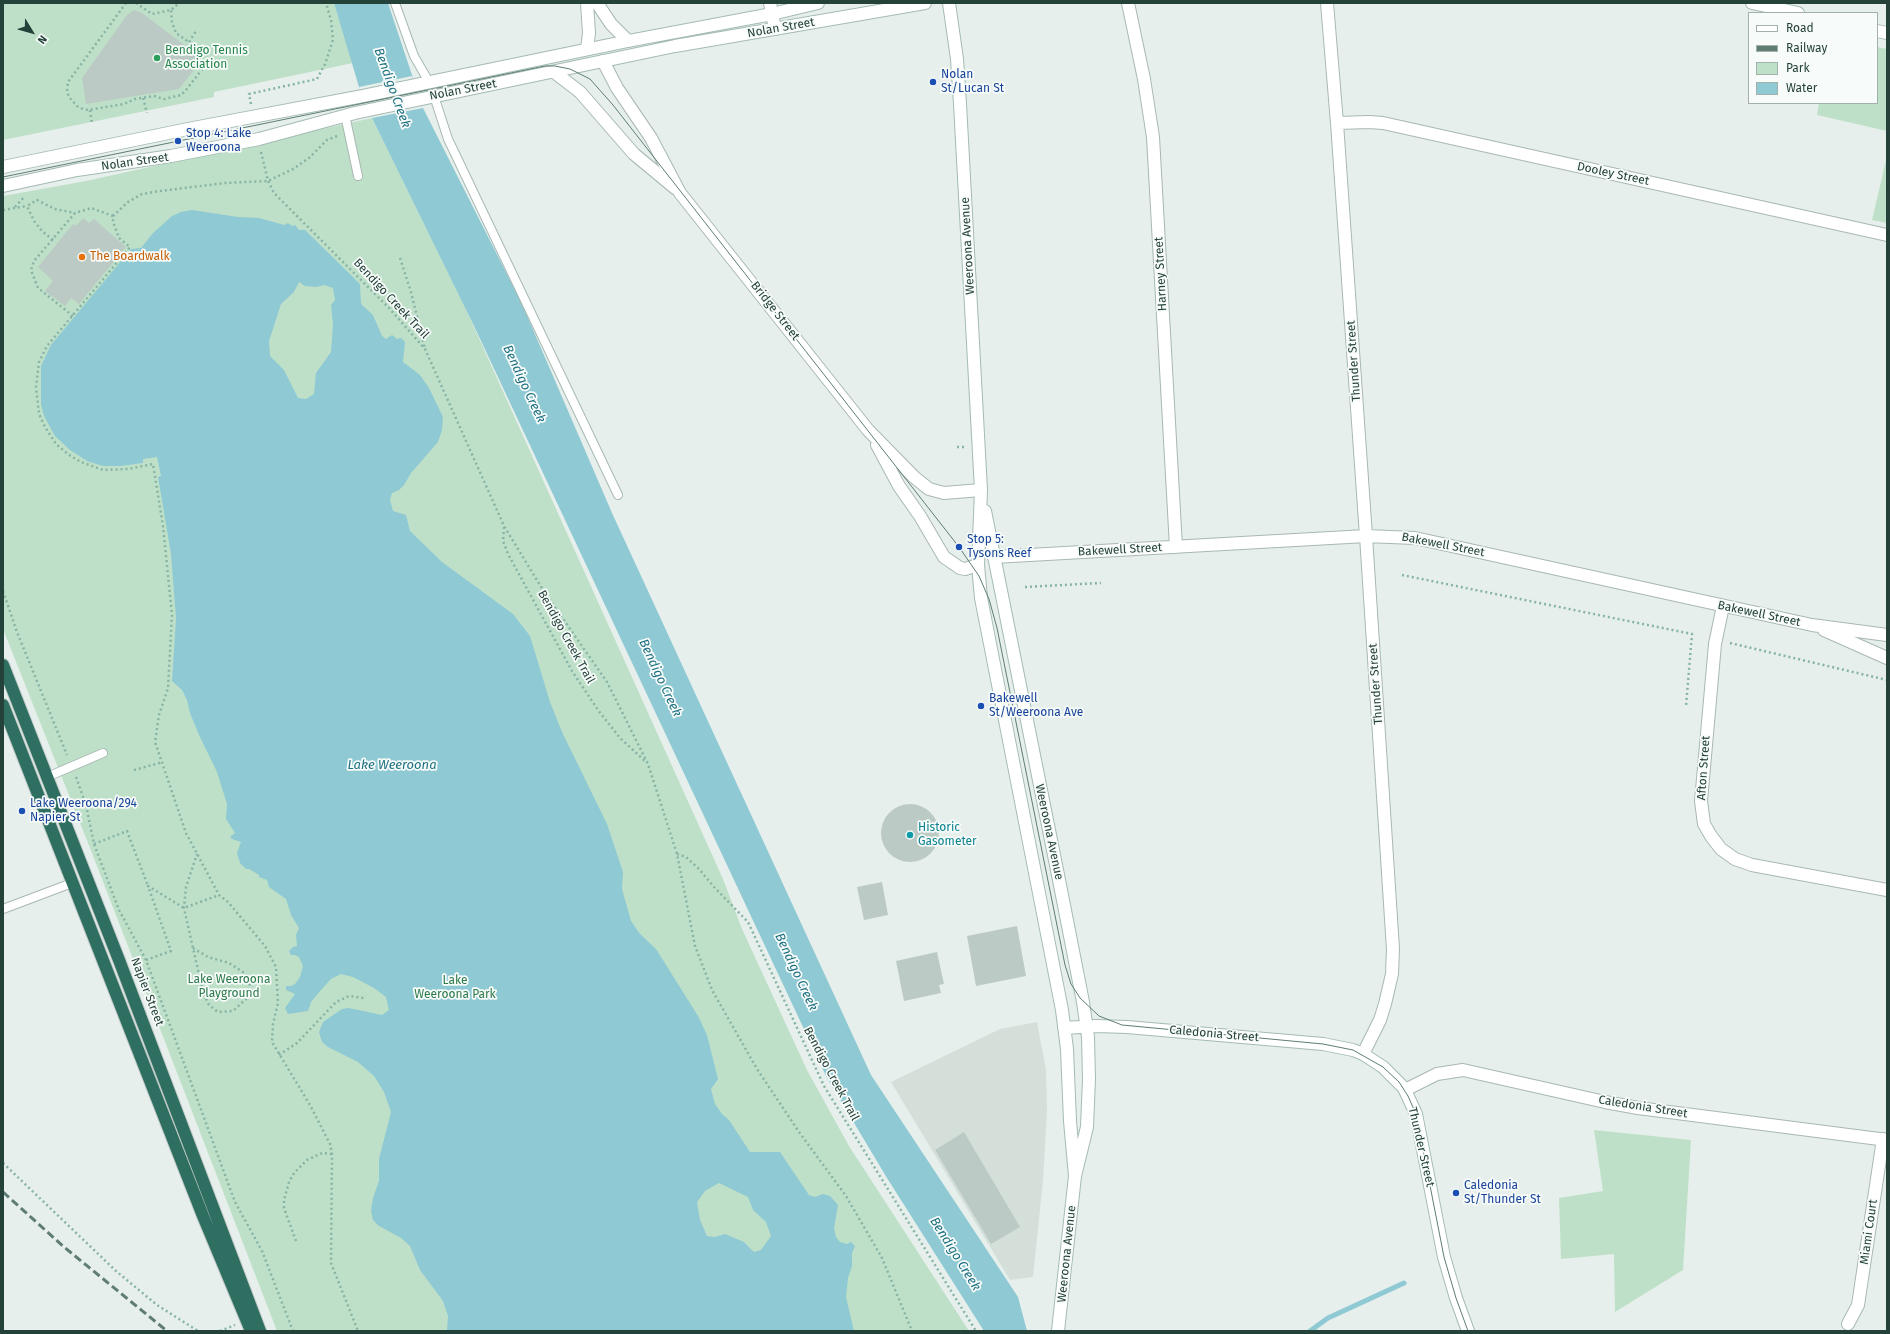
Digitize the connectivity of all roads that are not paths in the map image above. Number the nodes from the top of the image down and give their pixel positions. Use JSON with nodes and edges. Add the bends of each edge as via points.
{"nodes":[{"id":1,"x":395,"y":3,"type":"edge"},
{"id":2,"x":587,"y":3,"type":"edge"},
{"id":3,"x":597,"y":3,"type":"edge"},
{"id":4,"x":818,"y":3,"type":"edge"},
{"id":5,"x":925,"y":3,"type":"edge"},
{"id":6,"x":950,"y":3,"type":"edge"},
{"id":7,"x":1128,"y":3,"type":"edge"},
{"id":8,"x":1327,"y":3,"type":"edge"},
{"id":9,"x":1752,"y":3,"type":"edge"},
{"id":10,"x":771,"y":9,"type":"edge"},
{"id":11,"x":1793,"y":12,"type":"edge"},
{"id":12,"x":775,"y":29,"type":"junction"},
{"id":13,"x":628,"y":41,"type":"junction"},
{"id":14,"x":592,"y":48,"type":"junction"},
{"id":15,"x":602,"y":61,"type":"junction"},
{"id":16,"x":554,"y":72,"type":"junction"},
{"id":17,"x":429,"y":82,"type":"junction"},
{"id":18,"x":434,"y":96,"type":"junction"},
{"id":19,"x":341,"y":100,"type":"junction"},
{"id":20,"x":345,"y":115,"type":"junction"},
{"id":21,"x":1337,"y":123,"type":"junction"},
{"id":22,"x":3,"y":167,"type":"edge"},
{"id":23,"x":358,"y":176,"type":"dead end"},
{"id":24,"x":3,"y":186,"type":"edge"},
{"id":25,"x":680,"y":193,"type":"junction"},
{"id":26,"x":1887,"y":235,"type":"edge"},
{"id":27,"x":868,"y":430,"type":"junction"},
{"id":28,"x":981,"y":490,"type":"junction"},
{"id":29,"x":618,"y":495,"type":"dead end"},
{"id":30,"x":1366,"y":536,"type":"junction"},
{"id":31,"x":1176,"y":547,"type":"junction"},
{"id":32,"x":994,"y":557,"type":"junction"},
{"id":33,"x":978,"y":566,"type":"junction"},
{"id":34,"x":1723,"y":606,"type":"junction"},
{"id":35,"x":1812,"y":625,"type":"junction"},
{"id":36,"x":1887,"y":634,"type":"edge"},
{"id":37,"x":1887,"y":658,"type":"edge"},
{"id":38,"x":3,"y":665,"type":"edge"},
{"id":39,"x":19,"y":705,"type":"junction"},
{"id":40,"x":4,"y":708,"type":"edge"},
{"id":41,"x":103,"y":753,"type":"dead end"},
{"id":42,"x":47,"y":777,"type":"junction"},
{"id":43,"x":86,"y":877,"type":"junction"},
{"id":44,"x":72,"y":883,"type":"junction"},
{"id":45,"x":1887,"y":890,"type":"edge"},
{"id":46,"x":3,"y":909,"type":"edge"},
{"id":47,"x":1087,"y":1026,"type":"junction"},
{"id":48,"x":1064,"y":1028,"type":"junction"},
{"id":49,"x":1363,"y":1054,"type":"junction"},
{"id":50,"x":1405,"y":1090,"type":"junction"},
{"id":51,"x":1885,"y":1139,"type":"edge"},
{"id":52,"x":1075,"y":1176,"type":"junction"},
{"id":53,"x":1848,"y":1324,"type":"dead end"},
{"id":54,"x":251,"y":1331,"type":"edge"},
{"id":55,"x":260,"y":1331,"type":"edge"},
{"id":56,"x":1058,"y":1331,"type":"edge"},
{"id":57,"x":1468,"y":1331,"type":"edge"}],
"edges":[{"from":1,"to":17,"type":"lane","via":[[414,56]]},
{"from":2,"to":14,"type":"street"},
{"from":3,"to":13,"type":"street","via":[[611,24]]},
{"from":4,"to":10,"type":"street","name":"Nolan Street"},
{"from":5,"to":12,"type":"street","name":"Nolan Street"},
{"from":6,"to":28,"type":"street","name":"Weeroona Avenue","via":[[960,104]]},
{"from":7,"to":31,"type":"street","name":"Harney Street","via":[[1153,137]]},
{"from":8,"to":21,"type":"street","name":"Thunder Street"},
{"from":9,"to":11,"type":"street"},
{"from":10,"to":12,"type":"street"},
{"from":10,"to":13,"type":"street","name":"Nolan Street"},
{"from":12,"to":15,"type":"street","name":"Nolan Street"},
{"from":13,"to":14,"type":"street","name":"Nolan Street"},
{"from":14,"to":15,"type":"street","name":"Bridge Street"},
{"from":14,"to":17,"type":"street","name":"Nolan Street"},
{"from":15,"to":16,"type":"street","name":"Nolan Street"},
{"from":15,"to":25,"type":"street","name":"Bridge Street","via":[[651,138]]},
{"from":16,"to":18,"type":"street","name":"Nolan Street"},
{"from":16,"to":25,"type":"street","name":"Bridge Street","via":[[584,95],[634,154]]},
{"from":17,"to":18,"type":"street"},
{"from":17,"to":19,"type":"street","name":"Nolan Street"},
{"from":18,"to":20,"type":"street","name":"Nolan Street"},
{"from":18,"to":29,"type":"lane","via":[[448,140]]},
{"from":19,"to":20,"type":"street"},
{"from":19,"to":22,"type":"street","name":"Nolan Street"},
{"from":20,"to":23,"type":"lane"},
{"from":20,"to":24,"type":"street","name":"Nolan Street","via":[[258,139],[171,156],[77,170]]},
{"from":21,"to":26,"type":"street","name":"Dooley Street","via":[[1383,124]]},
{"from":21,"to":30,"type":"street","name":"Thunder Street"},
{"from":25,"to":27,"type":"street","name":"Bridge Street"},
{"from":27,"to":28,"type":"street","name":"Bridge Street","via":[[929,489],[944,492]]},
{"from":27,"to":33,"type":"street","name":"Bridge Street","via":[[899,486],[944,557],[960,568]]},
{"from":28,"to":32,"type":"street","name":"Weeroona Avenue"},
{"from":28,"to":33,"type":"street","name":"Weeroona Avenue"},
{"from":30,"to":31,"type":"street","name":"Bakewell Street"},
{"from":30,"to":34,"type":"street","name":"Bakewell Street","via":[[1415,538]]},
{"from":30,"to":49,"type":"street","name":"Thunder Street","via":[[1393,949],[1392,974],[1385,1004]]},
{"from":31,"to":32,"type":"street","name":"Bakewell Street"},
{"from":32,"to":33,"type":"street"},
{"from":32,"to":47,"type":"street","name":"Weeroona Avenue"},
{"from":33,"to":48,"type":"street","name":"Weeroona Avenue","via":[[984,620]]},
{"from":34,"to":35,"type":"street","name":"Bakewell Street"},
{"from":34,"to":45,"type":"street","name":"Afton Street","via":[[1715,644],[1701,801],[1704,824],[1721,849],[1735,859],[1752,865]]},
{"from":35,"to":36,"type":"street","name":"Bakewell Street"},
{"from":35,"to":37,"type":"street","name":"Bakewell Street"},
{"from":38,"to":39,"type":"highway","name":"Napier Street"},
{"from":39,"to":40,"type":"highway"},
{"from":39,"to":42,"type":"highway","name":"Napier Street"},
{"from":40,"to":44,"type":"highway"},
{"from":41,"to":42,"type":"lane"},
{"from":42,"to":43,"type":"highway","name":"Napier Street"},
{"from":43,"to":44,"type":"highway"},
{"from":43,"to":55,"type":"highway","name":"Napier Street"},
{"from":44,"to":46,"type":"lane"},
{"from":44,"to":54,"type":"highway"},
{"from":47,"to":48,"type":"street","name":"Caledonia Street"},
{"from":47,"to":49,"type":"street","name":"Caledonia Street","via":[[1127,1027],[1323,1044]]},
{"from":47,"to":52,"type":"street","name":"Weeroona Avenue","via":[[1088,1127]]},
{"from":48,"to":52,"type":"street","name":"Weeroona Avenue"},
{"from":49,"to":50,"type":"street","name":"Thunder Street","via":[[1383,1067]]},
{"from":50,"to":51,"type":"street","name":"Caledonia Street","via":[[1436,1074],[1464,1070],[1625,1105]]},
{"from":50,"to":57,"type":"street","name":"Thunder Street","via":[[1418,1119],[1444,1257]]},
{"from":51,"to":53,"type":"street","name":"Miami Court","via":[[1858,1305]]},
{"from":52,"to":56,"type":"street","name":"Weeroona Avenue"}]}
